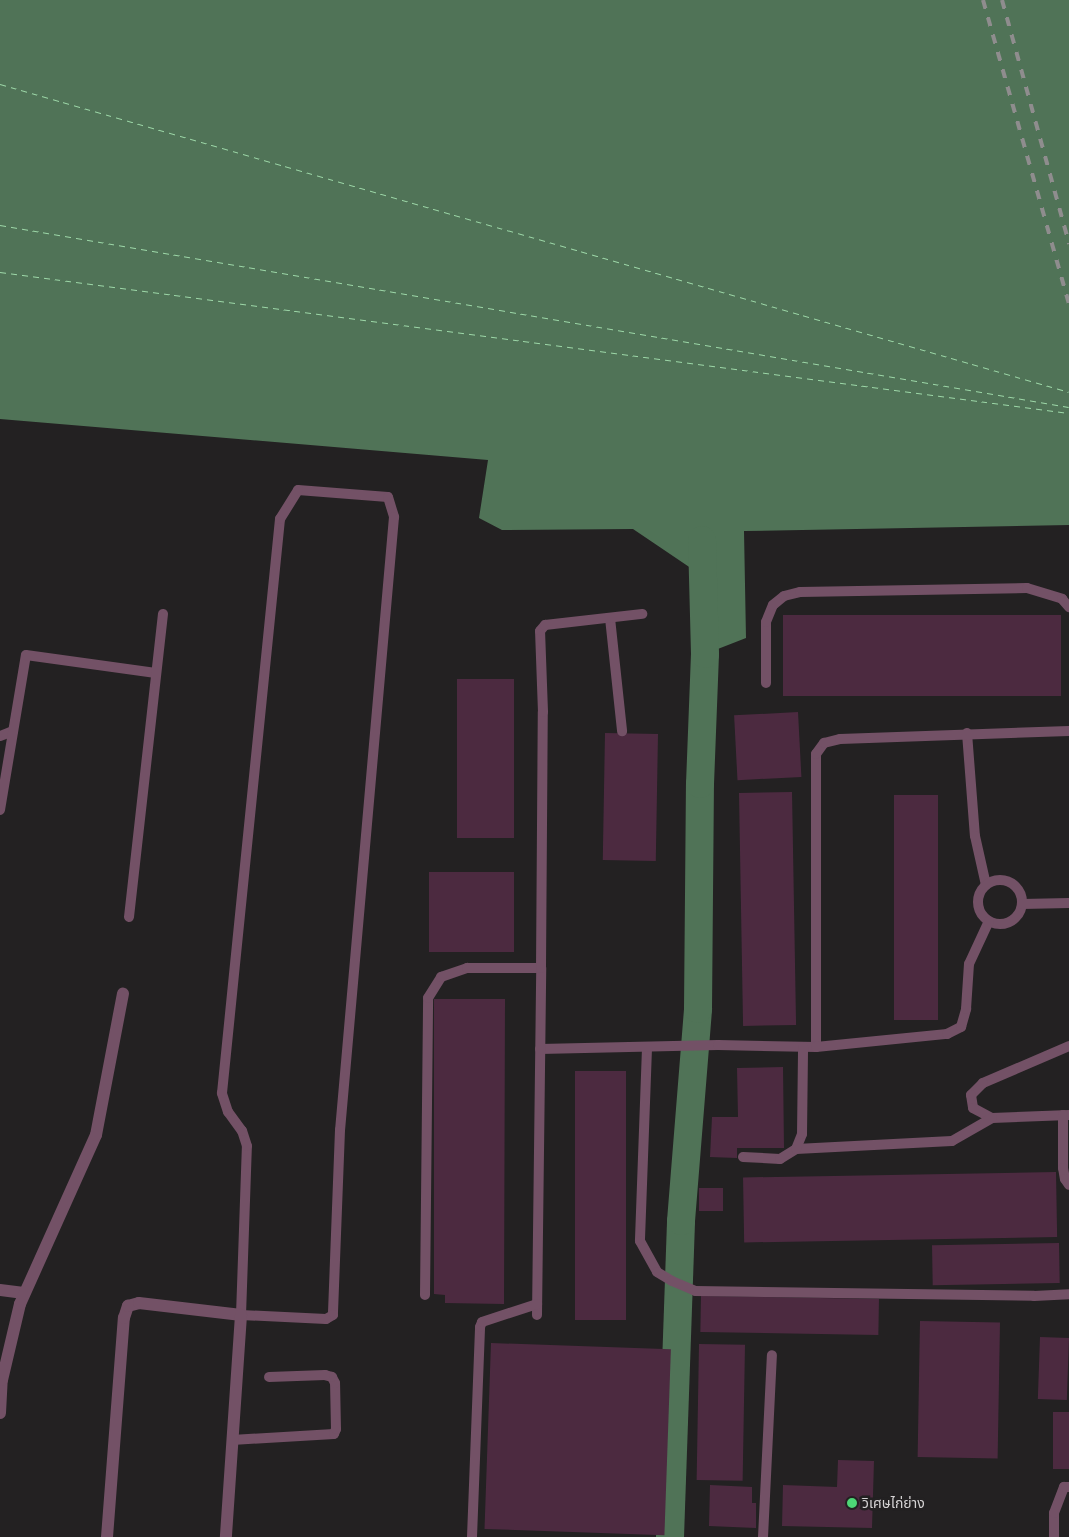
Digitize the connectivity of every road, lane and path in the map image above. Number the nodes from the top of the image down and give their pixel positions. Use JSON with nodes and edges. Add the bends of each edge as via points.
{"nodes":[{"id":1,"x":1069,"y":607,"type":"edge"},
{"id":2,"x":163,"y":614,"type":"dead end"},
{"id":3,"x":642,"y":614,"type":"dead end"},
{"id":4,"x":610,"y":618,"type":"junction"},
{"id":5,"x":156,"y":673,"type":"junction"},
{"id":6,"x":766,"y":683,"type":"dead end"},
{"id":7,"x":13,"y":731,"type":"junction"},
{"id":8,"x":622,"y":731,"type":"dead end"},
{"id":9,"x":1069,"y":731,"type":"edge"},
{"id":10,"x":967,"y":733,"type":"junction"},
{"id":11,"x":0,"y":736,"type":"edge"},
{"id":12,"x":0,"y":810,"type":"edge"},
{"id":13,"x":986,"y":885,"type":"junction"},
{"id":14,"x":1069,"y":903,"type":"edge"},
{"id":15,"x":1022,"y":904,"type":"junction"},
{"id":16,"x":129,"y":916,"type":"dead end"},
{"id":17,"x":989,"y":921,"type":"junction"},
{"id":18,"x":542,"y":968,"type":"junction"},
{"id":19,"x":123,"y":994,"type":"dead end"},
{"id":20,"x":1069,"y":1046,"type":"edge"},
{"id":21,"x":803,"y":1047,"type":"junction"},
{"id":22,"x":816,"y":1047,"type":"junction"},
{"id":23,"x":647,"y":1048,"type":"junction"},
{"id":24,"x":540,"y":1049,"type":"junction"},
{"id":25,"x":1066,"y":1115,"type":"edge"},
{"id":26,"x":992,"y":1118,"type":"junction"},
{"id":27,"x":796,"y":1149,"type":"junction"},
{"id":28,"x":743,"y":1157,"type":"dead end"},
{"id":29,"x":1069,"y":1185,"type":"edge"},
{"id":30,"x":0,"y":1290,"type":"edge"},
{"id":31,"x":24,"y":1293,"type":"junction"},
{"id":32,"x":1069,"y":1294,"type":"edge"},
{"id":33,"x":424,"y":1295,"type":"dead end"},
{"id":34,"x":537,"y":1304,"type":"junction"},
{"id":35,"x":241,"y":1315,"type":"junction"},
{"id":36,"x":537,"y":1315,"type":"dead end"},
{"id":37,"x":772,"y":1355,"type":"dead end"},
{"id":38,"x":269,"y":1377,"type":"dead end"},
{"id":39,"x":0,"y":1413,"type":"edge"},
{"id":40,"x":232,"y":1440,"type":"junction"},
{"id":41,"x":1069,"y":1486,"type":"edge"},
{"id":42,"x":108,"y":1537,"type":"edge"},
{"id":43,"x":226,"y":1537,"type":"edge"},
{"id":44,"x":472,"y":1537,"type":"edge"},
{"id":45,"x":763,"y":1537,"type":"edge"},
{"id":46,"x":1054,"y":1537,"type":"edge"}],
"edges":[{"from":1,"to":6,"type":"lane","via":[[1062,599],[1027,588],[800,592],[784,596],[773,606],[766,622]]},
{"from":2,"to":5,"type":"lane"},
{"from":3,"to":4,"type":"lane"},
{"from":4,"to":8,"type":"lane"},
{"from":4,"to":18,"type":"lane","via":[[545,626],[540,631]]},
{"from":5,"to":7,"type":"lane","via":[[26,655]]},
{"from":5,"to":16,"type":"lane"},
{"from":7,"to":11,"type":"lane"},
{"from":7,"to":12,"type":"lane"},
{"from":9,"to":10,"type":"lane"},
{"from":10,"to":13,"type":"lane","via":[[975,836]]},
{"from":10,"to":22,"type":"lane","via":[[840,739],[824,742],[816,754]]},
{"from":13,"to":15,"type":"lane","via":[[999,880],[1012,883],[1019,890]]},
{"from":13,"to":17,"type":"lane","via":[[979,896],[978,906]]},
{"from":14,"to":15,"type":"lane"},
{"from":15,"to":17,"type":"lane","via":[[1016,917],[1009,922],[998,924]]},
{"from":17,"to":22,"type":"lane","via":[[969,964],[966,1009],[961,1027],[947,1034]]},
{"from":18,"to":24,"type":"lane"},
{"from":18,"to":33,"type":"lane","via":[[467,968],[441,977],[428,998]]},
{"from":19,"to":31,"type":"street","via":[[96,1135]]},
{"from":20,"to":26,"type":"lane","via":[[983,1083],[971,1095],[973,1108]]},
{"from":21,"to":22,"type":"lane"},
{"from":21,"to":23,"type":"lane","via":[[718,1045]]},
{"from":21,"to":27,"type":"lane","via":[[802,1134]]},
{"from":23,"to":24,"type":"lane"},
{"from":23,"to":32,"type":"lane","via":[[640,1241],[657,1272],[672,1281],[695,1291]]},
{"from":24,"to":34,"type":"lane"},
{"from":25,"to":26,"type":"lane"},
{"from":25,"to":29,"type":"lane","via":[[1063,1168]]},
{"from":26,"to":27,"type":"lane","via":[[952,1142]]},
{"from":27,"to":28,"type":"lane","via":[[780,1159]]},
{"from":30,"to":31,"type":"street"},
{"from":31,"to":39,"type":"street","via":[[2,1380]]},
{"from":34,"to":36,"type":"lane"},
{"from":34,"to":44,"type":"lane","via":[[482,1322],[480,1327]]},
{"from":35,"to":35,"type":"lane","via":[[247,1146],[242,1131],[228,1112],[222,1093],[280,519],[298,490],[388,497],[394,517],[340,1130],[333,1315],[326,1319]]},
{"from":35,"to":40,"type":"street"},
{"from":35,"to":42,"type":"street","via":[[138,1303],[128,1306],[124,1318]]},
{"from":37,"to":45,"type":"lane"},
{"from":38,"to":40,"type":"lane","via":[[332,1377],[335,1384],[334,1434]]},
{"from":40,"to":43,"type":"street"},
{"from":41,"to":46,"type":"lane","via":[[1064,1487],[1054,1514]]}]}
